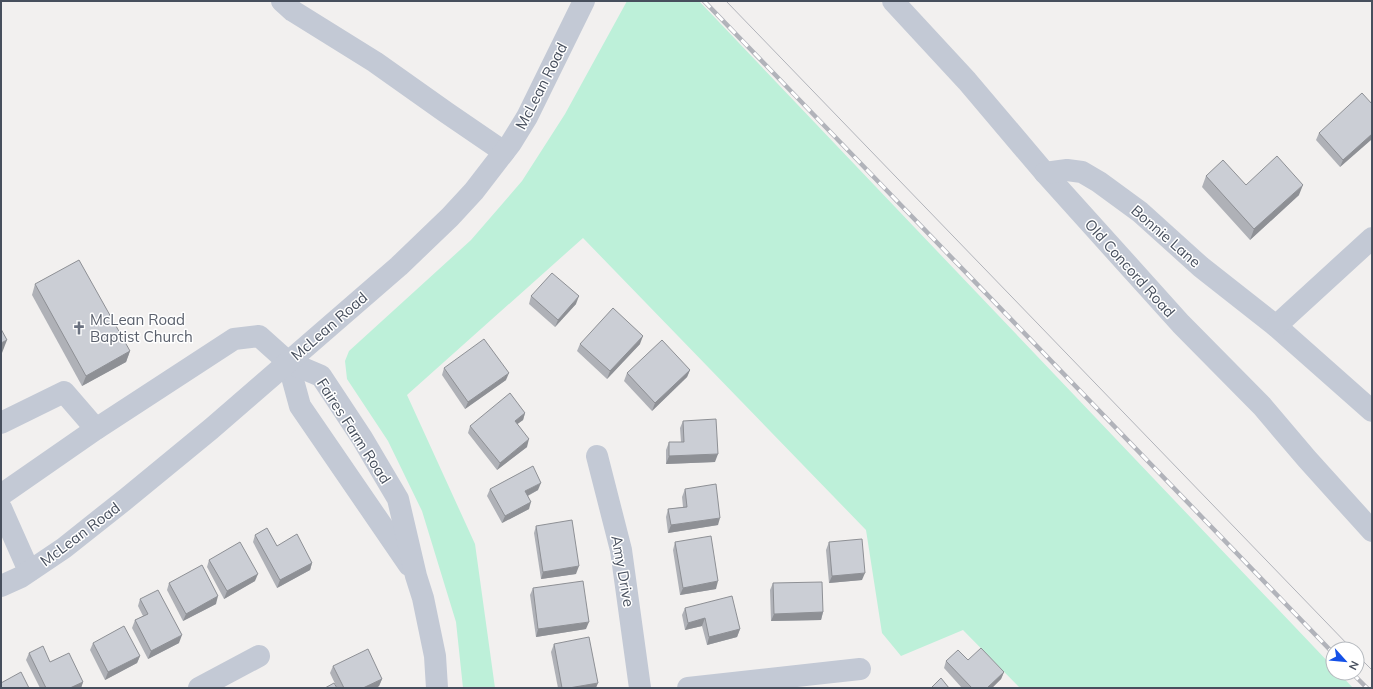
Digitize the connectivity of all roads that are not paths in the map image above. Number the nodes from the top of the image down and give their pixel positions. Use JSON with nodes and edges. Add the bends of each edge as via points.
{"nodes":[{"id":1,"x":282,"y":1,"type":"edge"},
{"id":2,"x":584,"y":1,"type":"edge"},
{"id":3,"x":893,"y":1,"type":"edge"},
{"id":4,"x":504,"y":152,"type":"junction"},
{"id":5,"x":1045,"y":173,"type":"junction"},
{"id":6,"x":1372,"y":238,"type":"edge"},
{"id":7,"x":1276,"y":326,"type":"junction"},
{"id":8,"x":288,"y":362,"type":"junction"},
{"id":9,"x":1372,"y":410,"type":"edge"},
{"id":10,"x":1,"y":423,"type":"edge"},
{"id":11,"x":96,"y":429,"type":"junction"},
{"id":12,"x":597,"y":456,"type":"dead end"},
{"id":13,"x":1,"y":495,"type":"edge"},
{"id":14,"x":1,"y":508,"type":"edge"},
{"id":15,"x":1372,"y":531,"type":"edge"},
{"id":16,"x":29,"y":571,"type":"junction"},
{"id":17,"x":416,"y":576,"type":"junction"},
{"id":18,"x":1,"y":586,"type":"edge"},
{"id":19,"x":259,"y":656,"type":"dead end"},
{"id":20,"x":860,"y":669,"type":"dead end"},
{"id":21,"x":199,"y":688,"type":"edge"},
{"id":22,"x":437,"y":688,"type":"edge"},
{"id":23,"x":640,"y":688,"type":"edge"},
{"id":24,"x":688,"y":688,"type":"edge"}],
"edges":[{"from":1,"to":4,"type":"street","via":[[293,11],[375,62]]},
{"from":2,"to":4,"type":"street","name":"McLean Road","via":[[527,117]]},
{"from":3,"to":5,"type":"street","name":"Old Concord Road","via":[[967,81]]},
{"from":4,"to":8,"type":"street","name":"McLean Road","via":[[474,191],[400,266]]},
{"from":5,"to":7,"type":"street","name":"Bonnie Lane","via":[[1067,170],[1082,172],[1100,182],[1140,212],[1202,267]]},
{"from":5,"to":15,"type":"street","name":"Old Concord Road","via":[[1181,324],[1262,406]]},
{"from":6,"to":7,"type":"street"},
{"from":7,"to":9,"type":"street","name":"Bonnie Lane"},
{"from":8,"to":11,"type":"street","via":[[258,336],[234,339]]},
{"from":8,"to":16,"type":"street","name":"McLean Road","via":[[127,498],[64,548]]},
{"from":8,"to":17,"type":"street","name":"Faires Farm Road","via":[[300,406]]},
{"from":8,"to":17,"type":"street","name":"Faires Farm Road","via":[[321,376],[362,438],[398,499]]},
{"from":10,"to":11,"type":"street","via":[[64,392]]},
{"from":11,"to":13,"type":"street"},
{"from":12,"to":23,"type":"street","name":"Amy Drive","via":[[621,550]]},
{"from":14,"to":16,"type":"street"},
{"from":16,"to":18,"type":"street","name":"McLean Road"},
{"from":17,"to":22,"type":"street","name":"Faires Farm Road","via":[[435,656]]},
{"from":19,"to":21,"type":"street"},
{"from":20,"to":24,"type":"street"}]}
